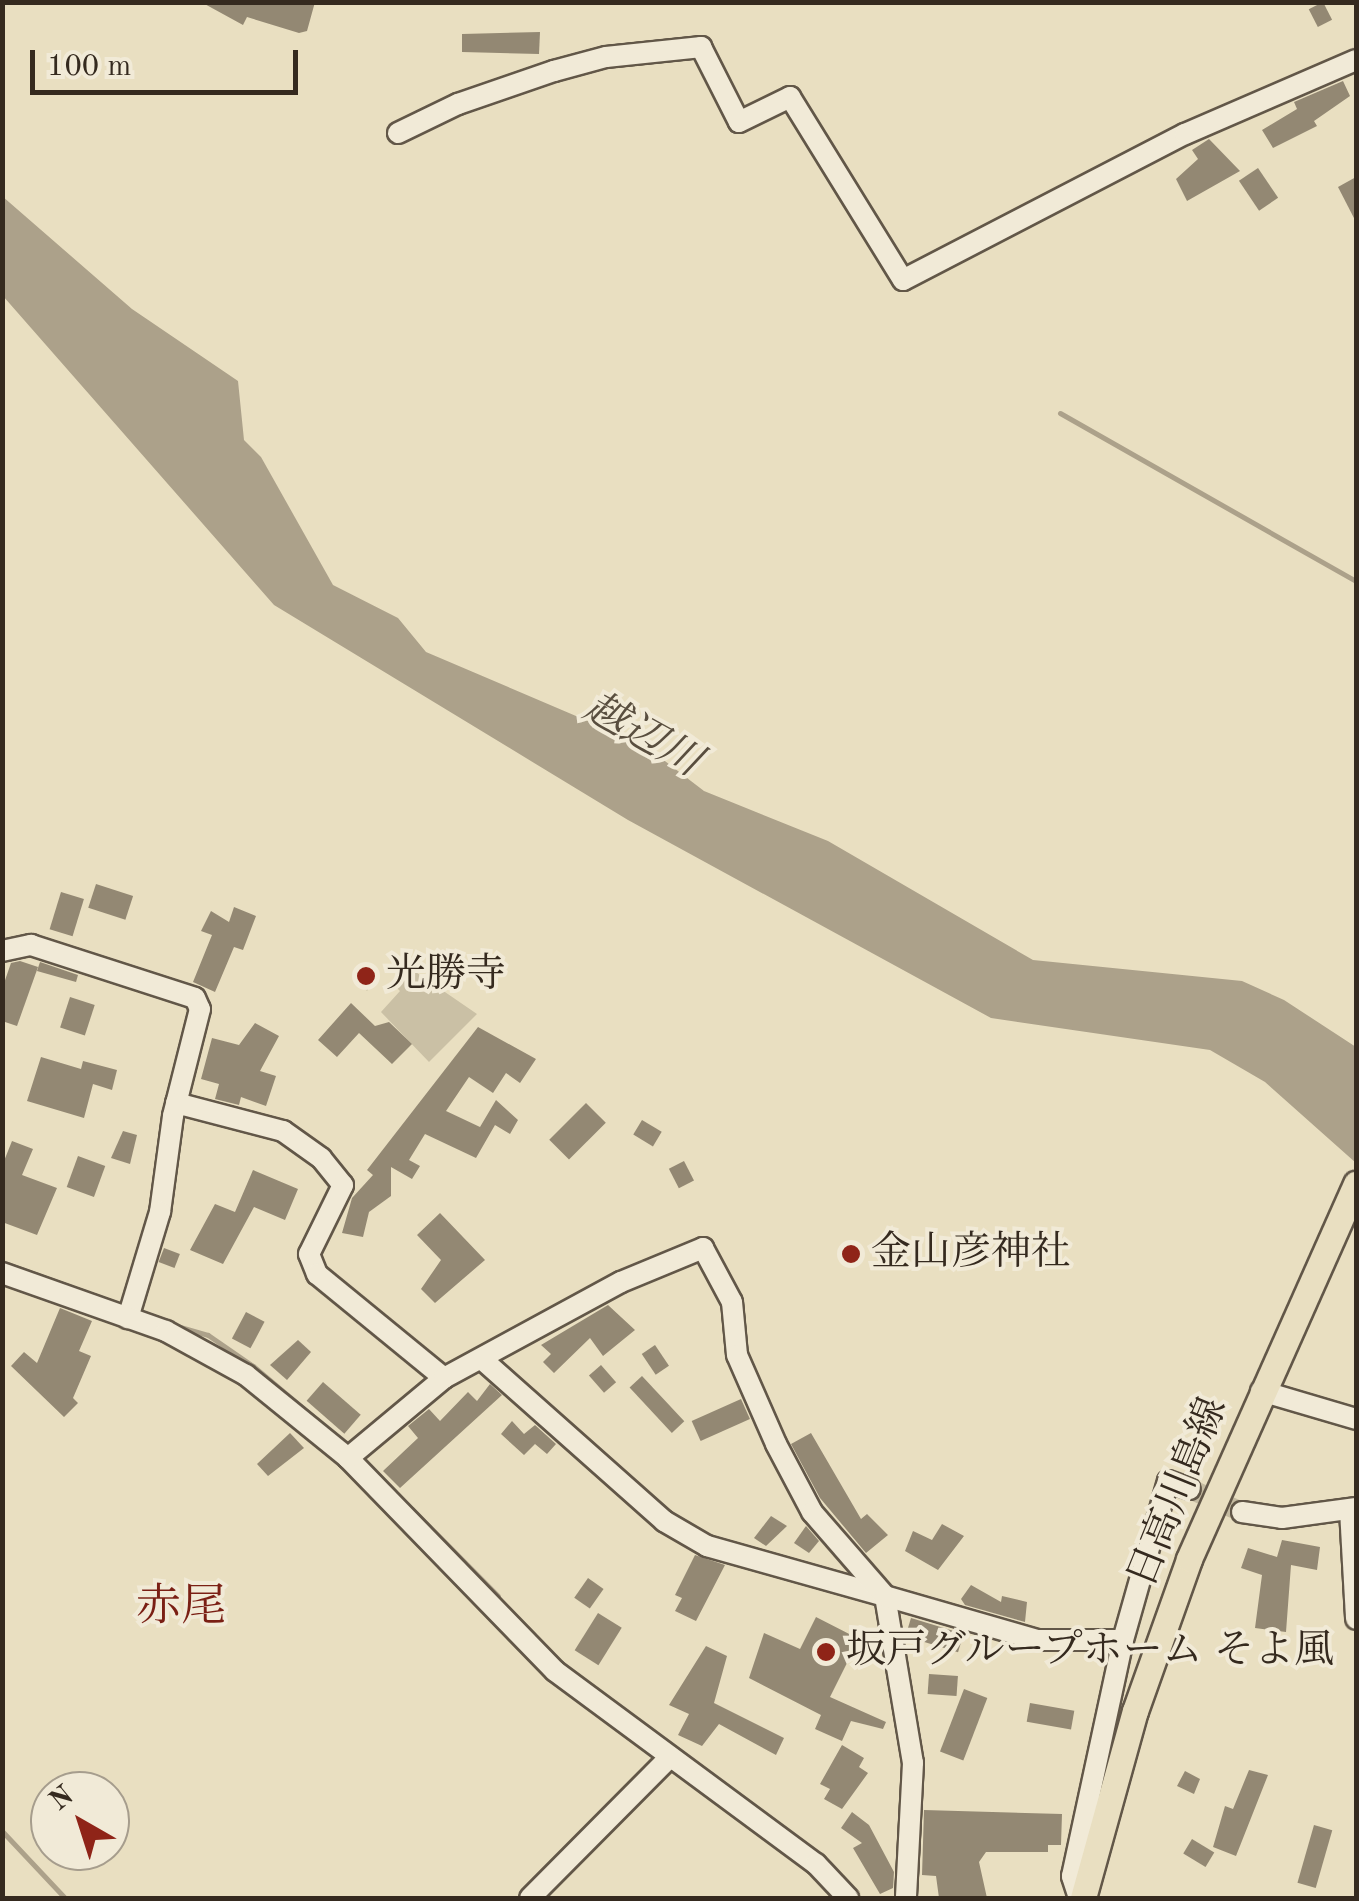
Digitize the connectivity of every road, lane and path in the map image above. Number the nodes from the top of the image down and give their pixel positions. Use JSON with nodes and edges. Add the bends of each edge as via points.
{"nodes":[{"id":1,"x":1356,"y":60,"type":"edge"},
{"id":2,"x":398,"y":133,"type":"dead end"},
{"id":3,"x":2,"y":951,"type":"edge"},
{"id":4,"x":176,"y":1102,"type":"junction"},
{"id":5,"x":1356,"y":1184,"type":"edge"},
{"id":6,"x":2,"y":1274,"type":"edge"},
{"id":7,"x":130,"y":1312,"type":"junction"},
{"id":8,"x":484,"y":1361,"type":"junction"},
{"id":9,"x":444,"y":1378,"type":"junction"},
{"id":10,"x":1261,"y":1391,"type":"junction"},
{"id":11,"x":1356,"y":1418,"type":"edge"},
{"id":12,"x":348,"y":1458,"type":"junction"},
{"id":13,"x":1190,"y":1489,"type":"dead end"},
{"id":14,"x":1353,"y":1509,"type":"edge"},
{"id":15,"x":1242,"y":1512,"type":"tunnel mouth"},
{"id":16,"x":885,"y":1596,"type":"junction"},
{"id":17,"x":1356,"y":1620,"type":"edge"},
{"id":18,"x":1123,"y":1640,"type":"junction"},
{"id":19,"x":670,"y":1757,"type":"junction"},
{"id":20,"x":530,"y":1898,"type":"edge"},
{"id":21,"x":848,"y":1898,"type":"edge"},
{"id":22,"x":906,"y":1898,"type":"edge"},
{"id":23,"x":1081,"y":1898,"type":"edge"}],
"edges":[{"from":1,"to":2,"type":"street","via":[[1185,134],[903,280],[790,97],[739,122],[701,47],[554,71]]},
{"from":3,"to":4,"type":"street","via":[[31,944],[194,998],[200,1009]]},
{"from":4,"to":7,"type":"street","via":[[160,1212]]},
{"from":4,"to":9,"type":"street","via":[[283,1131],[320,1158],[344,1185],[308,1254],[317,1274]]},
{"from":5,"to":10,"type":"main road","name":"日高川島線"},
{"from":6,"to":7,"type":"street"},
{"from":7,"to":12,"type":"street","via":[[246,1375]]},
{"from":8,"to":9,"type":"street"},
{"from":8,"to":16,"type":"street","via":[[664,1521],[692,1538]]},
{"from":8,"to":16,"type":"street","via":[[621,1282],[703,1248],[732,1302],[737,1355],[776,1444],[812,1512]]},
{"from":9,"to":12,"type":"street"},
{"from":10,"to":11,"type":"street"},
{"from":10,"to":23,"type":"main road","name":"日高川島線","via":[[1189,1558],[1135,1711]]},
{"from":12,"to":19,"type":"street","via":[[555,1671]]},
{"from":13,"to":18,"type":"street","via":[[1168,1481]]},
{"from":14,"to":15,"type":"street","via":[[1282,1518]]},
{"from":14,"to":17,"type":"street"},
{"from":16,"to":18,"type":"street","via":[[1036,1640]]},
{"from":16,"to":22,"type":"street","via":[[914,1763]]},
{"from":18,"to":23,"type":"street","via":[[1072,1876]]},
{"from":19,"to":20,"type":"street"},
{"from":19,"to":21,"type":"street","via":[[816,1864]]}]}
